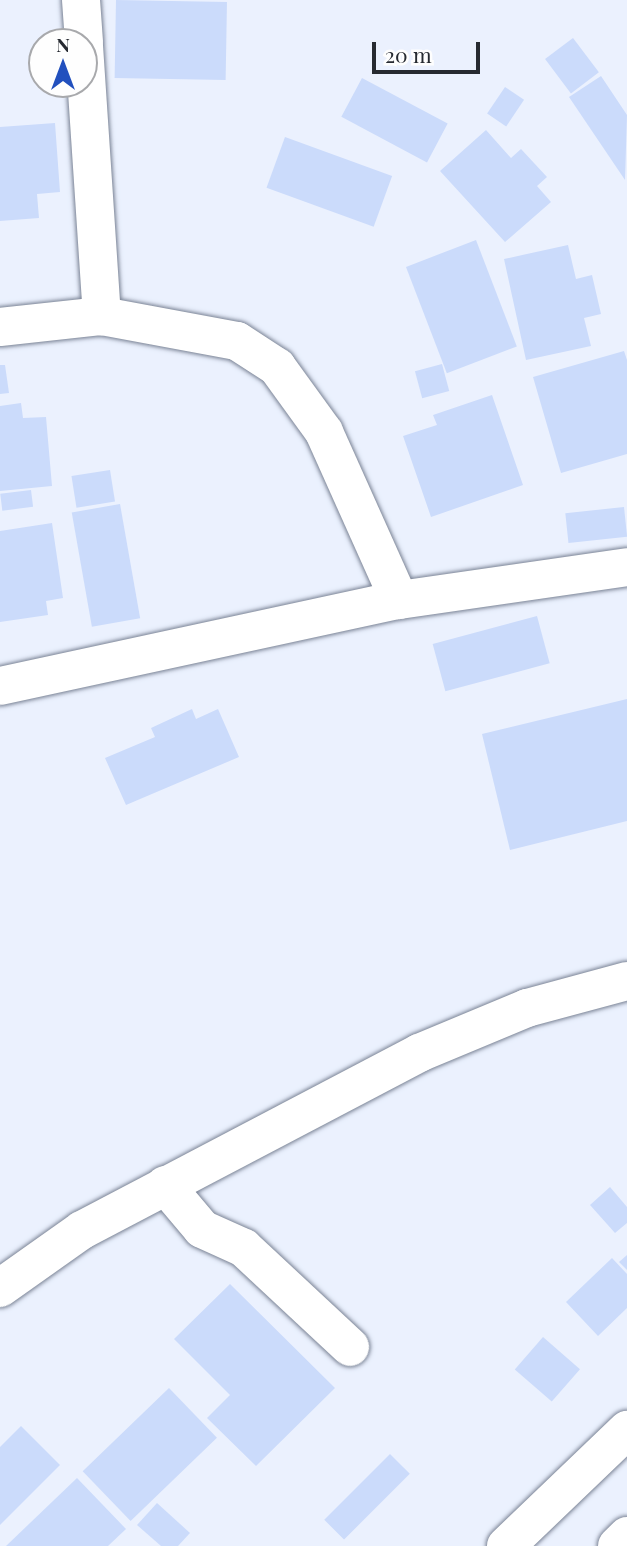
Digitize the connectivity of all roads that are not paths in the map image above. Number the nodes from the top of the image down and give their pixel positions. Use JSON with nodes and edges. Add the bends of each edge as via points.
{"nodes":[{"id":1,"x":81,"y":0,"type":"edge"},
{"id":2,"x":83,"y":28,"type":"edge"},
{"id":3,"x":88,"y":98,"type":"edge"},
{"id":4,"x":102,"y":316,"type":"junction"},
{"id":5,"x":0,"y":327,"type":"edge"},
{"id":6,"x":627,"y":567,"type":"edge"},
{"id":7,"x":399,"y":600,"type":"junction"},
{"id":8,"x":0,"y":687,"type":"edge"},
{"id":9,"x":627,"y":981,"type":"edge"},
{"id":10,"x":165,"y":1185,"type":"junction"},
{"id":11,"x":0,"y":1288,"type":"edge"},
{"id":12,"x":350,"y":1346,"type":"dead end"},
{"id":13,"x":622,"y":1447,"type":"edge"},
{"id":14,"x":627,"y":1536,"type":"edge"},
{"id":15,"x":506,"y":1546,"type":"edge"},
{"id":16,"x":617,"y":1546,"type":"edge"}],
"edges":[{"from":1,"to":2,"type":"main road"},
{"from":3,"to":4,"type":"main road"},
{"from":4,"to":5,"type":"main road"},
{"from":4,"to":7,"type":"main road","via":[[237,341],[277,367],[324,432]]},
{"from":6,"to":7,"type":"main road"},
{"from":7,"to":8,"type":"main road"},
{"from":9,"to":10,"type":"main road","via":[[527,1008],[419,1053]]},
{"from":10,"to":11,"type":"main road","via":[[82,1230]]},
{"from":10,"to":12,"type":"main road","via":[[202,1229],[244,1248]]},
{"from":13,"to":15,"type":"main road"},
{"from":14,"to":16,"type":"main road"}]}
